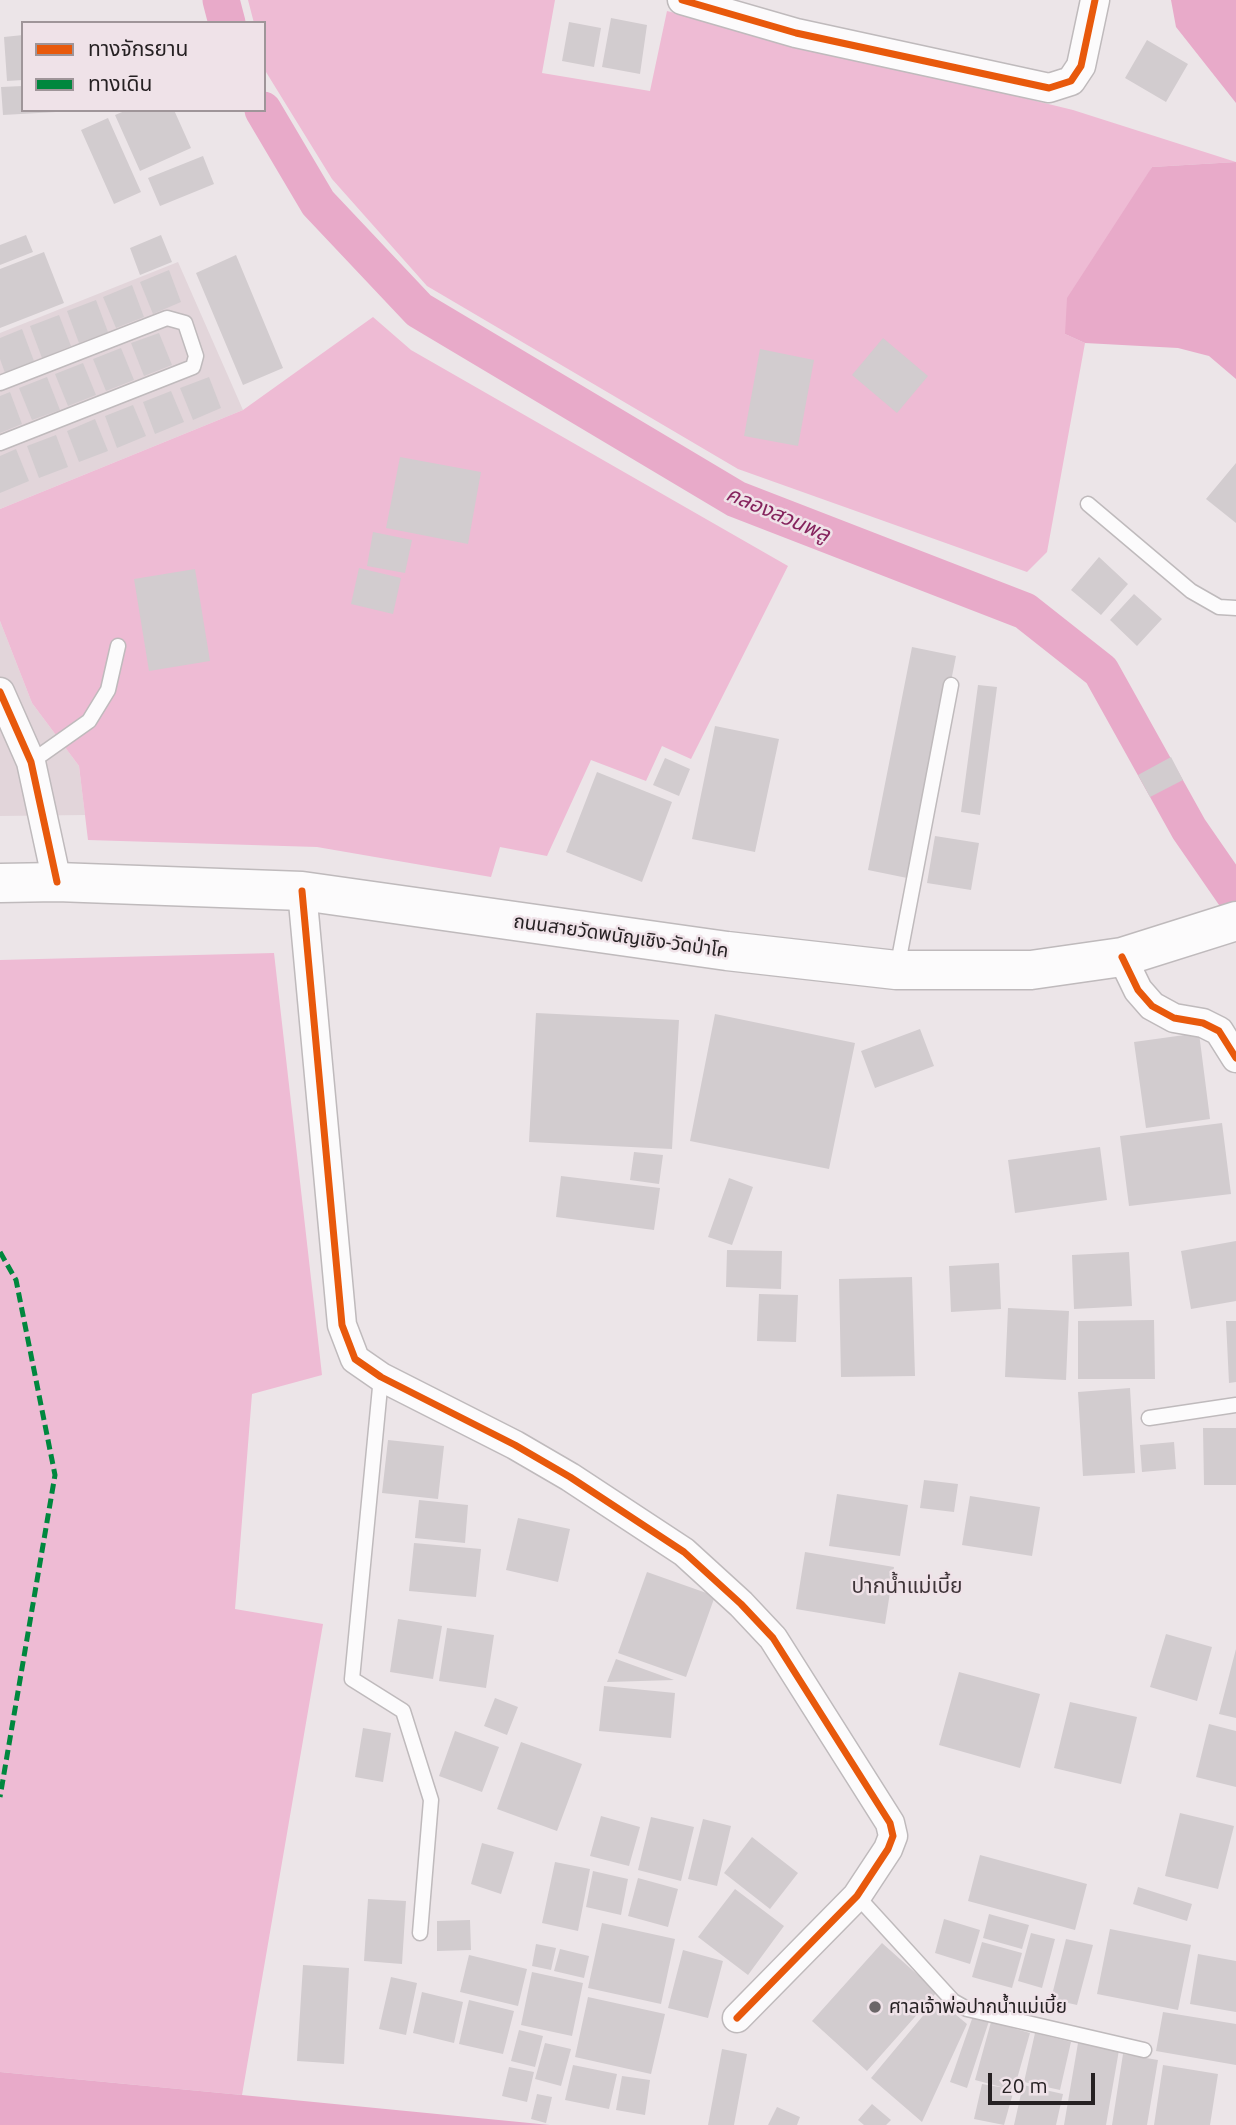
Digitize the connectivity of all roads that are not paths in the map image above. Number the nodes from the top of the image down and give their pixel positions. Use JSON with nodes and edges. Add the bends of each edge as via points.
{"nodes":[{"id":1,"x":682,"y":0,"type":"edge"},
{"id":2,"x":1095,"y":0,"type":"edge"},
{"id":3,"x":0,"y":383,"type":"edge"},
{"id":4,"x":0,"y":443,"type":"edge"},
{"id":5,"x":1088,"y":504,"type":"dead end"},
{"id":6,"x":1236,"y":608,"type":"edge"},
{"id":7,"x":118,"y":646,"type":"dead end"},
{"id":8,"x":951,"y":685,"type":"dead end"},
{"id":9,"x":0,"y":692,"type":"edge"},
{"id":10,"x":31,"y":762,"type":"junction"},
{"id":11,"x":57,"y":882,"type":"junction"},
{"id":12,"x":0,"y":883,"type":"edge"},
{"id":13,"x":302,"y":891,"type":"junction"},
{"id":14,"x":1236,"y":920,"type":"edge"},
{"id":15,"x":1122,"y":957,"type":"junction"},
{"id":16,"x":896,"y":970,"type":"junction"},
{"id":17,"x":1236,"y":1058,"type":"edge"},
{"id":18,"x":381,"y":1377,"type":"junction"},
{"id":19,"x":1236,"y":1405,"type":"edge"},
{"id":20,"x":1149,"y":1418,"type":"dead end"},
{"id":21,"x":857,"y":1896,"type":"junction"},
{"id":22,"x":420,"y":1933,"type":"dead end"},
{"id":23,"x":737,"y":2018,"type":"dead end"},
{"id":24,"x":1144,"y":2050,"type":"dead end"}],
"edges":[{"from":1,"to":2,"type":"street","via":[[796,33],[1049,89],[1071,81],[1081,66]]},
{"from":3,"to":4,"type":"lane","via":[[167,318],[185,323],[196,356],[193,367]]},
{"from":5,"to":6,"type":"lane","via":[[1191,591],[1219,607]]},
{"from":7,"to":10,"type":"lane","via":[[108,690],[89,721]]},
{"from":8,"to":16,"type":"lane"},
{"from":9,"to":10,"type":"street"},
{"from":10,"to":11,"type":"street"},
{"from":11,"to":12,"type":"main road","name":"ถนนสายวัดพนัญเชิง-วัดป่าโค"},
{"from":11,"to":13,"type":"main road","name":"ถนนสายวัดพนัญเชิง-วัดป่าโค"},
{"from":13,"to":16,"type":"main road","name":"ถนนสายวัดพนัญเชิง-วัดป่าโค"},
{"from":13,"to":18,"type":"street","via":[[342,1325],[355,1359]]},
{"from":14,"to":15,"type":"main road","name":"ถนนสายวัดพนัญเชิง-วัดป่าโค"},
{"from":15,"to":16,"type":"main road","name":"ถนนสายวัดพนัญเชิง-วัดป่าโค","via":[[1031,970]]},
{"from":15,"to":17,"type":"street","via":[[1138,990],[1152,1006],[1219,1031]]},
{"from":18,"to":21,"type":"street","via":[[515,1445],[637,1519],[684,1552],[741,1604],[772,1638],[890,1823],[893,1836],[888,1849]]},
{"from":18,"to":22,"type":"lane","via":[[352,1679],[404,1711],[431,1800]]},
{"from":19,"to":20,"type":"lane"},
{"from":21,"to":23,"type":"street"},
{"from":21,"to":24,"type":"lane","via":[[953,2001],[967,2009]]}]}
